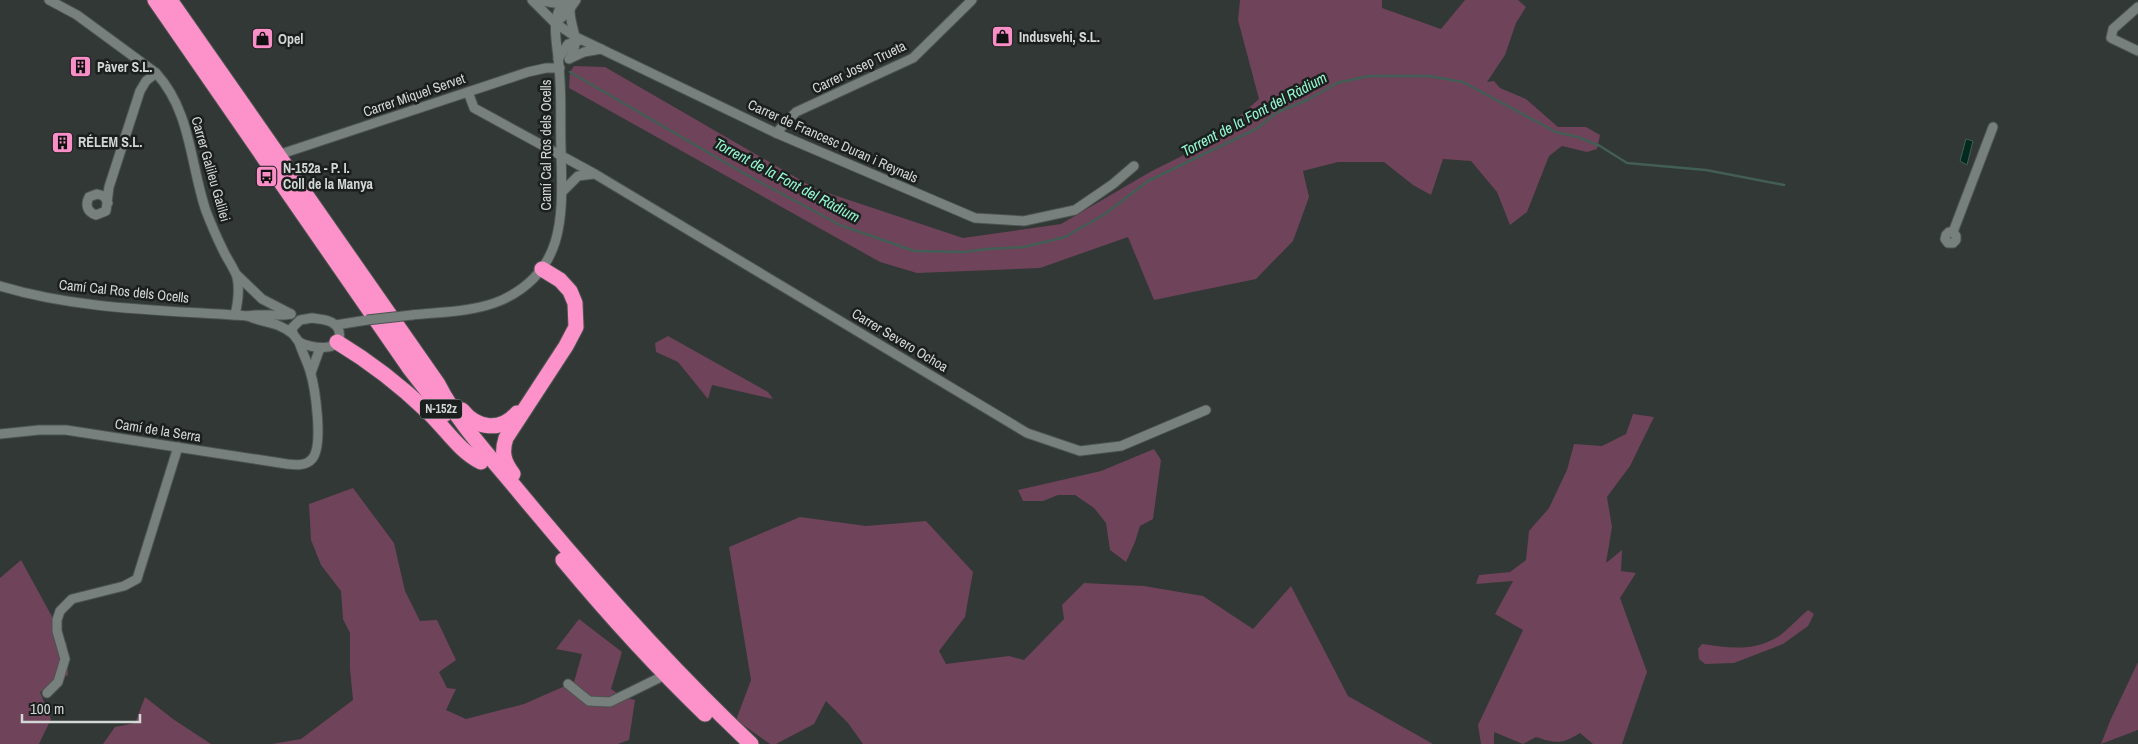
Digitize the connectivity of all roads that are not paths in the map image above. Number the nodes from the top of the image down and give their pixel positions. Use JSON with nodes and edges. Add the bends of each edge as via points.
{"nodes":[{"id":1,"x":51,"y":0,"type":"edge"},
{"id":2,"x":147,"y":0,"type":"edge"},
{"id":3,"x":155,"y":0,"type":"edge"},
{"id":4,"x":170,"y":0,"type":"edge"},
{"id":5,"x":532,"y":0,"type":"edge"},
{"id":6,"x":536,"y":0,"type":"edge"},
{"id":7,"x":972,"y":0,"type":"edge"},
{"id":8,"x":570,"y":2,"type":"edge"},
{"id":9,"x":2138,"y":7,"type":"edge"},
{"id":10,"x":555,"y":23,"type":"junction"},
{"id":11,"x":578,"y":39,"type":"junction"},
{"id":12,"x":184,"y":42,"type":"junction"},
{"id":13,"x":603,"y":49,"type":"junction"},
{"id":14,"x":2138,"y":51,"type":"edge"},
{"id":15,"x":569,"y":59,"type":"junction"},
{"id":16,"x":559,"y":64,"type":"junction"},
{"id":17,"x":156,"y":73,"type":"junction"},
{"id":18,"x":468,"y":92,"type":"junction"},
{"id":19,"x":1992,"y":127,"type":"dead end"},
{"id":20,"x":776,"y":133,"type":"junction"},
{"id":21,"x":278,"y":155,"type":"junction"},
{"id":22,"x":561,"y":155,"type":"junction"},
{"id":23,"x":1134,"y":166,"type":"dead end"},
{"id":24,"x":595,"y":174,"type":"junction"},
{"id":25,"x":109,"y":186,"type":"junction"},
{"id":26,"x":563,"y":191,"type":"junction"},
{"id":27,"x":97,"y":194,"type":"junction"},
{"id":28,"x":108,"y":203,"type":"junction"},
{"id":29,"x":1953,"y":232,"type":"dead end"},
{"id":30,"x":542,"y":269,"type":"junction"},
{"id":31,"x":236,"y":275,"type":"junction"},
{"id":32,"x":0,"y":286,"type":"edge"},
{"id":33,"x":291,"y":314,"type":"junction"},
{"id":34,"x":235,"y":315,"type":"junction"},
{"id":35,"x":248,"y":316,"type":"junction"},
{"id":36,"x":300,"y":320,"type":"junction"},
{"id":37,"x":336,"y":325,"type":"junction"},
{"id":38,"x":293,"y":334,"type":"junction"},
{"id":39,"x":299,"y":342,"type":"junction"},
{"id":40,"x":337,"y":342,"type":"junction"},
{"id":41,"x":320,"y":348,"type":"junction"},
{"id":42,"x":311,"y":373,"type":"junction"},
{"id":43,"x":438,"y":384,"type":"junction"},
{"id":44,"x":526,"y":406,"type":"junction"},
{"id":45,"x":1206,"y":410,"type":"dead end"},
{"id":46,"x":0,"y":434,"type":"edge"},
{"id":47,"x":178,"y":447,"type":"junction"},
{"id":48,"x":481,"y":462,"type":"junction"},
{"id":49,"x":542,"y":519,"type":"junction"},
{"id":50,"x":665,"y":675,"type":"junction"},
{"id":51,"x":568,"y":684,"type":"dead end"},
{"id":52,"x":47,"y":693,"type":"dead end"},
{"id":53,"x":736,"y":744,"type":"edge"},
{"id":54,"x":751,"y":744,"type":"edge"}],
"edges":[{"from":1,"to":17,"type":"street","name":"Carrer Galileu Galilei"},
{"from":2,"to":12,"type":"highway"},
{"from":3,"to":12,"type":"highway","number":"N-152z"},
{"from":4,"to":21,"type":"highway","number":"N-152z"},
{"from":5,"to":10,"type":"street","name":"Carrer de Francesc Duran i Reynals"},
{"from":6,"to":8,"type":"street"},
{"from":7,"to":20,"type":"street","name":"Carrer Josep Trueta","via":[[913,58],[796,112]]},
{"from":8,"to":10,"type":"street"},
{"from":8,"to":11,"type":"street","via":[[570,20]]},
{"from":9,"to":14,"type":"street","via":[[2113,29],[2111,38]]},
{"from":10,"to":11,"type":"street","name":"Carrer de Francesc Duran i Reynals"},
{"from":10,"to":16,"type":"street","name":"Camí Cal Ros dels Ocells"},
{"from":11,"to":13,"type":"street","name":"Carrer de Francesc Duran i Reynals"},
{"from":11,"to":15,"type":"street","name":"Camí Cal Ros dels Ocells"},
{"from":11,"to":16,"type":"street","via":[[568,44]]},
{"from":12,"to":48,"type":"highway","number":"N-152z","via":[[410,368]]},
{"from":13,"to":15,"type":"street","name":"Camí Cal Ros dels Ocells"},
{"from":13,"to":20,"type":"street","name":"Carrer de Francesc Duran i Reynals"},
{"from":15,"to":16,"type":"street","name":"Camí Cal Ros dels Ocells"},
{"from":16,"to":18,"type":"street","name":"Carrer Miquel Servet"},
{"from":16,"to":22,"type":"street","name":"Camí Cal Ros dels Ocells"},
{"from":17,"to":25,"type":"street","via":[[140,91]]},
{"from":17,"to":31,"type":"street","name":"Carrer Galileu Galilei","via":[[166,83],[184,121],[206,211]]},
{"from":18,"to":21,"type":"street","name":"Carrer Miquel Servet"},
{"from":18,"to":22,"type":"street","name":"Carrer Severo Ochoa","via":[[474,108]]},
{"from":19,"to":29,"type":"street"},
{"from":20,"to":23,"type":"street","name":"Carrer de Francesc Duran i Reynals","via":[[975,218],[1024,220],[1075,210]]},
{"from":21,"to":43,"type":"highway","number":"N-152z"},
{"from":22,"to":24,"type":"street","name":"Carrer Severo Ochoa"},
{"from":22,"to":26,"type":"street","name":"Camí Cal Ros dels Ocells"},
{"from":24,"to":26,"type":"street","via":[[578,176]]},
{"from":24,"to":45,"type":"street","name":"Carrer Severo Ochoa","via":[[1027,433],[1080,451],[1121,446]]},
{"from":25,"to":27,"type":"street"},
{"from":25,"to":28,"type":"street"},
{"from":26,"to":30,"type":"street","name":"Camí Cal Ros dels Ocells","via":[[556,237]]},
{"from":27,"to":28,"type":"street","via":[[104,196]]},
{"from":27,"to":28,"type":"street","via":[[87,201],[86,206],[92,214],[103,213]]},
{"from":30,"to":37,"type":"street","name":"Camí Cal Ros dels Ocells","bridge":true,"via":[[526,285],[502,300],[473,308]]},
{"from":30,"to":44,"type":"highway","via":[[570,291],[575,303],[576,327]]},
{"from":31,"to":33,"type":"street","name":"Carrer Galileu Galilei","via":[[262,299]]},
{"from":31,"to":34,"type":"street","name":"Carrer Galileu Galilei","via":[[239,296]]},
{"from":32,"to":34,"type":"street","name":"Camí Cal Ros dels Ocells","via":[[107,306]]},
{"from":33,"to":35,"type":"street","name":"Camí Cal Ros dels Ocells"},
{"from":33,"to":36,"type":"street","name":"Carrer Galileu Galilei"},
{"from":34,"to":35,"type":"street","name":"Camí Cal Ros dels Ocells"},
{"from":35,"to":38,"type":"street","name":"Camí Cal Ros dels Ocells","via":[[283,326]]},
{"from":36,"to":37,"type":"street","via":[[330,321]]},
{"from":36,"to":38,"type":"street","via":[[292,328]]},
{"from":37,"to":40,"type":"street"},
{"from":38,"to":39,"type":"street"},
{"from":39,"to":41,"type":"street"},
{"from":39,"to":42,"type":"street"},
{"from":40,"to":41,"type":"street"},
{"from":40,"to":48,"type":"highway","via":[[407,392],[469,456]]},
{"from":41,"to":42,"type":"street"},
{"from":42,"to":47,"type":"street","name":"Camí de la Serra","via":[[318,446],[311,461],[297,465]]},
{"from":43,"to":44,"type":"highway","via":[[449,392],[468,417],[481,424],[500,424]]},
{"from":43,"to":49,"type":"highway","number":"N-152z","via":[[485,450]]},
{"from":44,"to":49,"type":"highway","via":[[506,438],[503,452],[507,467]]},
{"from":46,"to":47,"type":"street","name":"Camí de la Serra","via":[[66,430]]},
{"from":47,"to":52,"type":"street","via":[[137,579],[124,586],[72,599],[60,611],[56,620],[57,631],[65,659],[58,682]]},
{"from":48,"to":50,"type":"highway","number":"N-152z","via":[[598,602]]},
{"from":49,"to":54,"type":"highway","number":"N-152z","via":[[677,672]]},
{"from":50,"to":51,"type":"street","via":[[610,702],[589,702]]},
{"from":50,"to":53,"type":"highway","number":"N-152z"}]}
